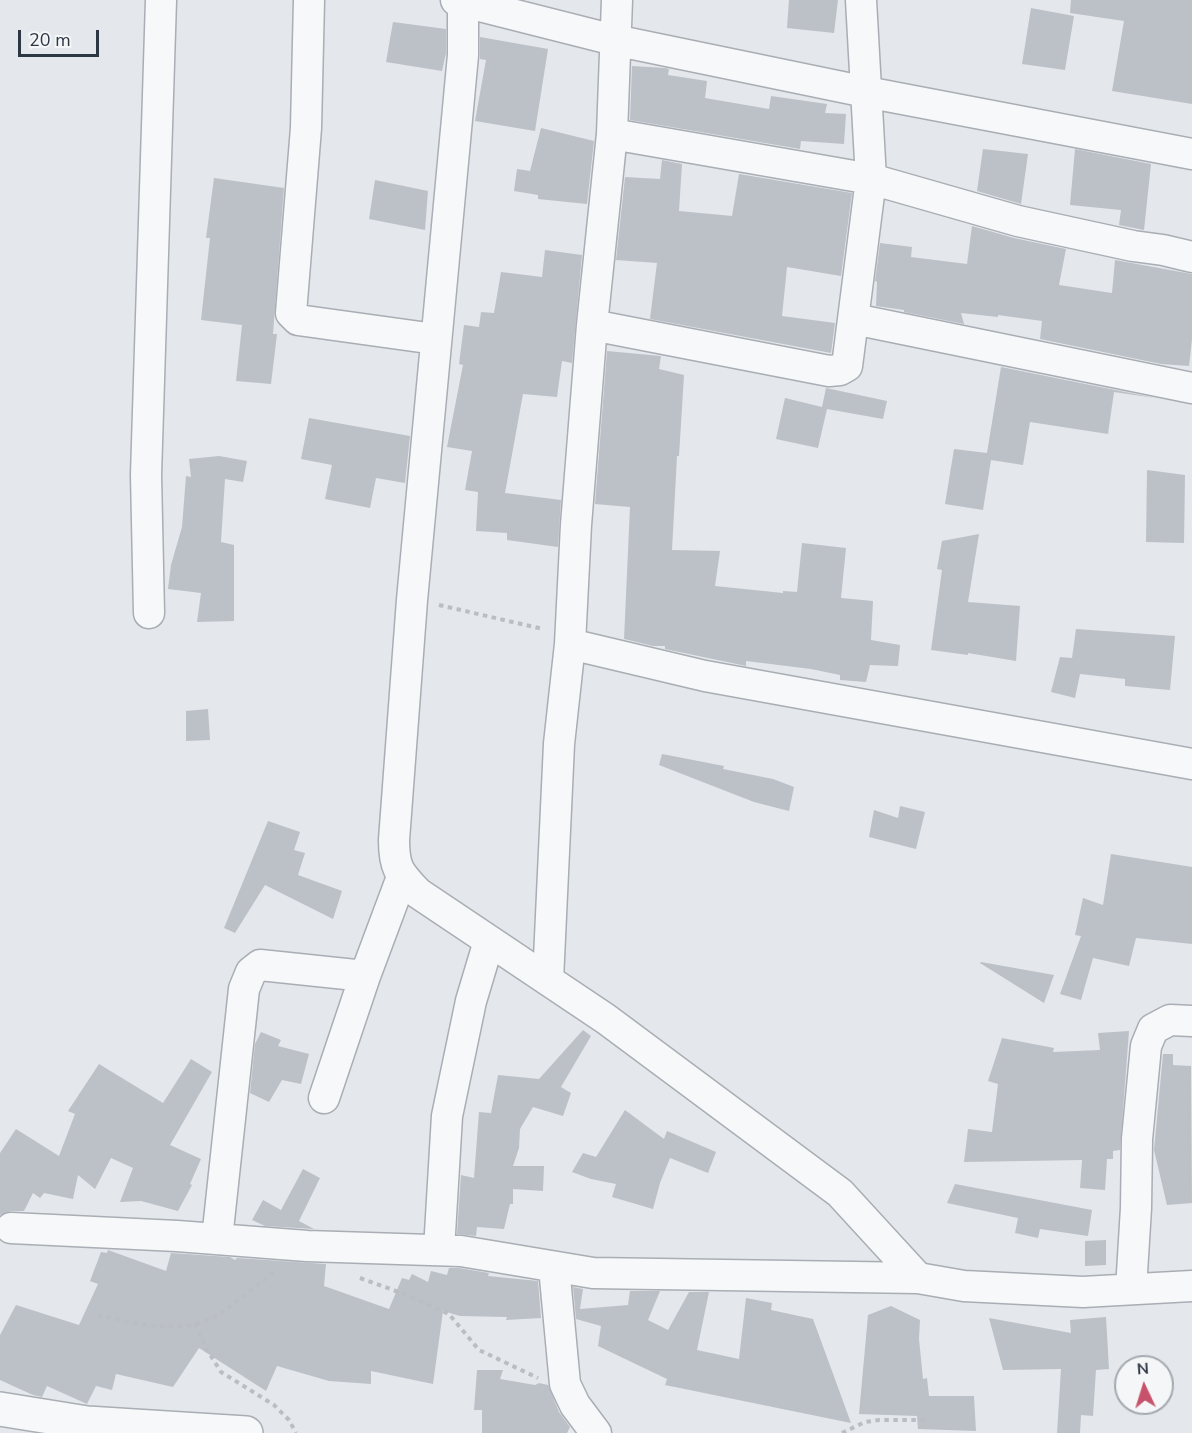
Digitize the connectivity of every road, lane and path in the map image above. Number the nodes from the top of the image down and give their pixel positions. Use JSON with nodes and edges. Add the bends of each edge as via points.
{"nodes":[{"id":1,"x":161,"y":0,"type":"edge"},
{"id":2,"x":309,"y":0,"type":"edge"},
{"id":3,"x":461,"y":0,"type":"edge"},
{"id":4,"x":617,"y":0,"type":"edge"},
{"id":5,"x":861,"y":0,"type":"edge"},
{"id":6,"x":614,"y":40,"type":"junction"},
{"id":7,"x":866,"y":92,"type":"junction"},
{"id":8,"x":612,"y":134,"type":"junction"},
{"id":9,"x":1192,"y":154,"type":"edge"},
{"id":10,"x":871,"y":179,"type":"junction"},
{"id":11,"x":1192,"y":257,"type":"edge"},
{"id":12,"x":854,"y":319,"type":"junction"},
{"id":13,"x":592,"y":325,"type":"junction"},
{"id":14,"x":435,"y":339,"type":"junction"},
{"id":15,"x":1192,"y":388,"type":"edge"},
{"id":16,"x":412,"y":600,"type":"junction"},
{"id":17,"x":149,"y":613,"type":"dead end"},
{"id":18,"x":570,"y":644,"type":"junction"},
{"id":19,"x":1192,"y":764,"type":"edge"},
{"id":20,"x":402,"y":877,"type":"junction"},
{"id":21,"x":489,"y":941,"type":"junction"},
{"id":22,"x":364,"y":976,"type":"junction"},
{"id":23,"x":548,"y":980,"type":"junction"},
{"id":24,"x":1192,"y":1021,"type":"edge"},
{"id":25,"x":324,"y":1098,"type":"dead end"},
{"id":26,"x":11,"y":1228,"type":"dead end"},
{"id":27,"x":217,"y":1239,"type":"junction"},
{"id":28,"x":307,"y":1246,"type":"junction"},
{"id":29,"x":439,"y":1250,"type":"junction"},
{"id":30,"x":554,"y":1267,"type":"junction"},
{"id":31,"x":357,"y":1277,"type":"dead end"},
{"id":32,"x":918,"y":1278,"type":"junction"},
{"id":33,"x":1192,"y":1286,"type":"edge"},
{"id":34,"x":1131,"y":1289,"type":"junction"},
{"id":35,"x":98,"y":1315,"type":"dead end"},
{"id":36,"x":195,"y":1323,"type":"junction"},
{"id":37,"x":565,"y":1384,"type":"junction"},
{"id":38,"x":0,"y":1409,"type":"edge"},
{"id":39,"x":928,"y":1420,"type":"dead end"},
{"id":40,"x":88,"y":1428,"type":"edge"},
{"id":41,"x":246,"y":1433,"type":"edge"},
{"id":42,"x":296,"y":1433,"type":"edge"},
{"id":43,"x":596,"y":1433,"type":"edge"},
{"id":44,"x":842,"y":1433,"type":"edge"}],
"edges":[{"from":1,"to":17,"type":"street","via":[[146,476]]},
{"from":2,"to":14,"type":"street","via":[[306,128],[291,313],[298,320]]},
{"from":3,"to":6,"type":"street"},
{"from":3,"to":14,"type":"street","via":[[463,55]]},
{"from":4,"to":6,"type":"street"},
{"from":5,"to":7,"type":"street"},
{"from":6,"to":7,"type":"street"},
{"from":6,"to":8,"type":"street"},
{"from":7,"to":9,"type":"street"},
{"from":7,"to":10,"type":"street"},
{"from":8,"to":10,"type":"street"},
{"from":8,"to":13,"type":"street"},
{"from":10,"to":11,"type":"street","via":[[1018,221]]},
{"from":10,"to":12,"type":"street"},
{"from":12,"to":13,"type":"street","via":[[847,366],[829,371]]},
{"from":12,"to":15,"type":"street"},
{"from":13,"to":18,"type":"street"},
{"from":14,"to":16,"type":"street"},
{"from":16,"to":18,"type":"path","via":[[553,632]]},
{"from":16,"to":20,"type":"street","via":[[394,840],[394,861]]},
{"from":18,"to":19,"type":"street","via":[[705,675]]},
{"from":18,"to":23,"type":"street","via":[[559,744]]},
{"from":20,"to":21,"type":"street","via":[[418,893]]},
{"from":20,"to":22,"type":"street"},
{"from":21,"to":23,"type":"street"},
{"from":21,"to":29,"type":"street","via":[[471,1001],[447,1116]]},
{"from":22,"to":25,"type":"street"},
{"from":22,"to":27,"type":"street","via":[[260,965],[251,972],[244,989]]},
{"from":23,"to":32,"type":"street","via":[[840,1193]]},
{"from":24,"to":34,"type":"street","via":[[1170,1020],[1153,1029],[1146,1046],[1137,1139]]},
{"from":26,"to":27,"type":"street"},
{"from":27,"to":28,"type":"street"},
{"from":28,"to":29,"type":"street"},
{"from":28,"to":36,"type":"path","via":[[218,1315]]},
{"from":29,"to":30,"type":"street"},
{"from":30,"to":32,"type":"street","via":[[593,1273]]},
{"from":30,"to":37,"type":"street"},
{"from":31,"to":37,"type":"path","via":[[450,1314],[479,1350],[537,1378]]},
{"from":32,"to":34,"type":"street","via":[[964,1286],[1083,1292]]},
{"from":33,"to":34,"type":"street"},
{"from":35,"to":36,"type":"path","via":[[166,1327]]},
{"from":36,"to":42,"type":"path","via":[[221,1372],[274,1405]]},
{"from":37,"to":43,"type":"street"},
{"from":38,"to":40,"type":"street"},
{"from":39,"to":44,"type":"path","via":[[865,1422]]},
{"from":40,"to":41,"type":"street"}]}
